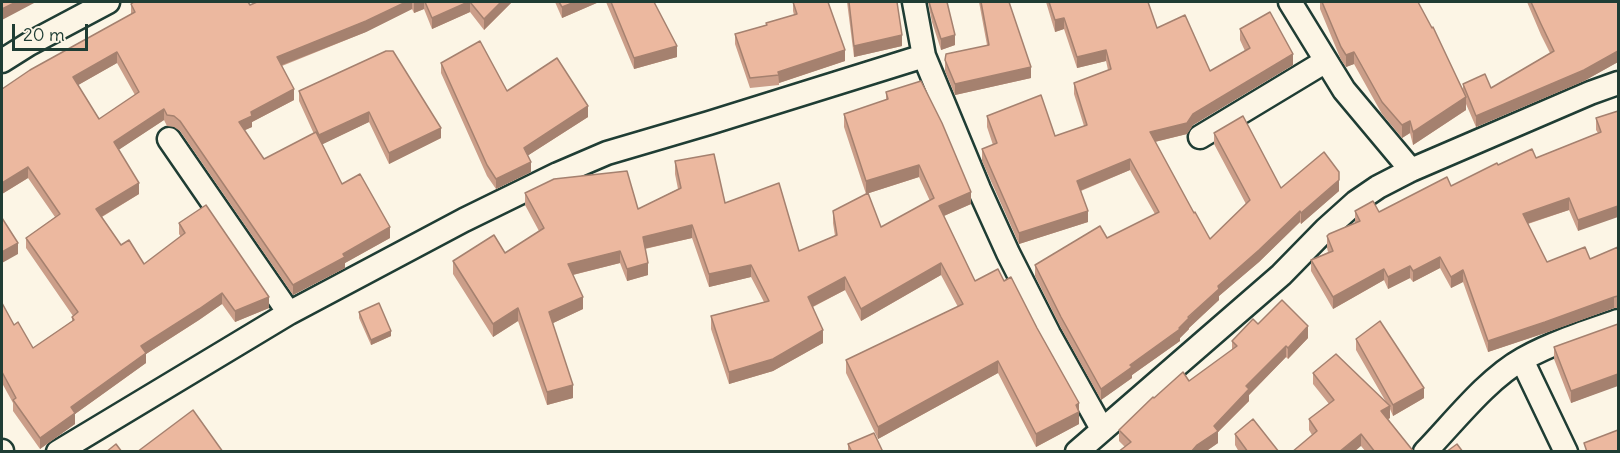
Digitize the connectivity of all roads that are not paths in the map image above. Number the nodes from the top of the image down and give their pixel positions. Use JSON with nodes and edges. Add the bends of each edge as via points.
{"nodes":[{"id":1,"x":108,"y":2,"type":"edge"},
{"id":2,"x":914,"y":2,"type":"edge"},
{"id":3,"x":1290,"y":2,"type":"edge"},
{"id":4,"x":924,"y":56,"type":"junction"},
{"id":5,"x":2,"y":61,"type":"edge"},
{"id":6,"x":1326,"y":61,"type":"junction"},
{"id":7,"x":1618,"y":83,"type":"edge"},
{"id":8,"x":1200,"y":137,"type":"dead end"},
{"id":9,"x":169,"y":139,"type":"dead end"},
{"id":10,"x":1411,"y":170,"type":"junction"},
{"id":11,"x":289,"y":313,"type":"junction"},
{"id":12,"x":1618,"y":321,"type":"edge"},
{"id":13,"x":1522,"y":360,"type":"junction"},
{"id":14,"x":1102,"y":429,"type":"junction"},
{"id":15,"x":58,"y":452,"type":"edge"},
{"id":16,"x":1077,"y":452,"type":"edge"},
{"id":17,"x":1425,"y":452,"type":"edge"},
{"id":18,"x":1566,"y":452,"type":"edge"}],
"edges":[{"from":1,"to":5,"type":"street"},
{"from":2,"to":4,"type":"street"},
{"from":3,"to":6,"type":"street"},
{"from":4,"to":11,"type":"street","via":[[608,153],[464,220]]},
{"from":4,"to":14,"type":"street","via":[[1008,253]]},
{"from":6,"to":8,"type":"street"},
{"from":6,"to":10,"type":"street","via":[[1344,90]]},
{"from":7,"to":10,"type":"street"},
{"from":9,"to":11,"type":"street"},
{"from":10,"to":14,"type":"street","via":[[1356,202],[1281,275]]},
{"from":11,"to":15,"type":"street"},
{"from":12,"to":13,"type":"street","via":[[1571,336]]},
{"from":13,"to":17,"type":"street","via":[[1496,379]]},
{"from":13,"to":18,"type":"street"},
{"from":14,"to":16,"type":"street"}]}
